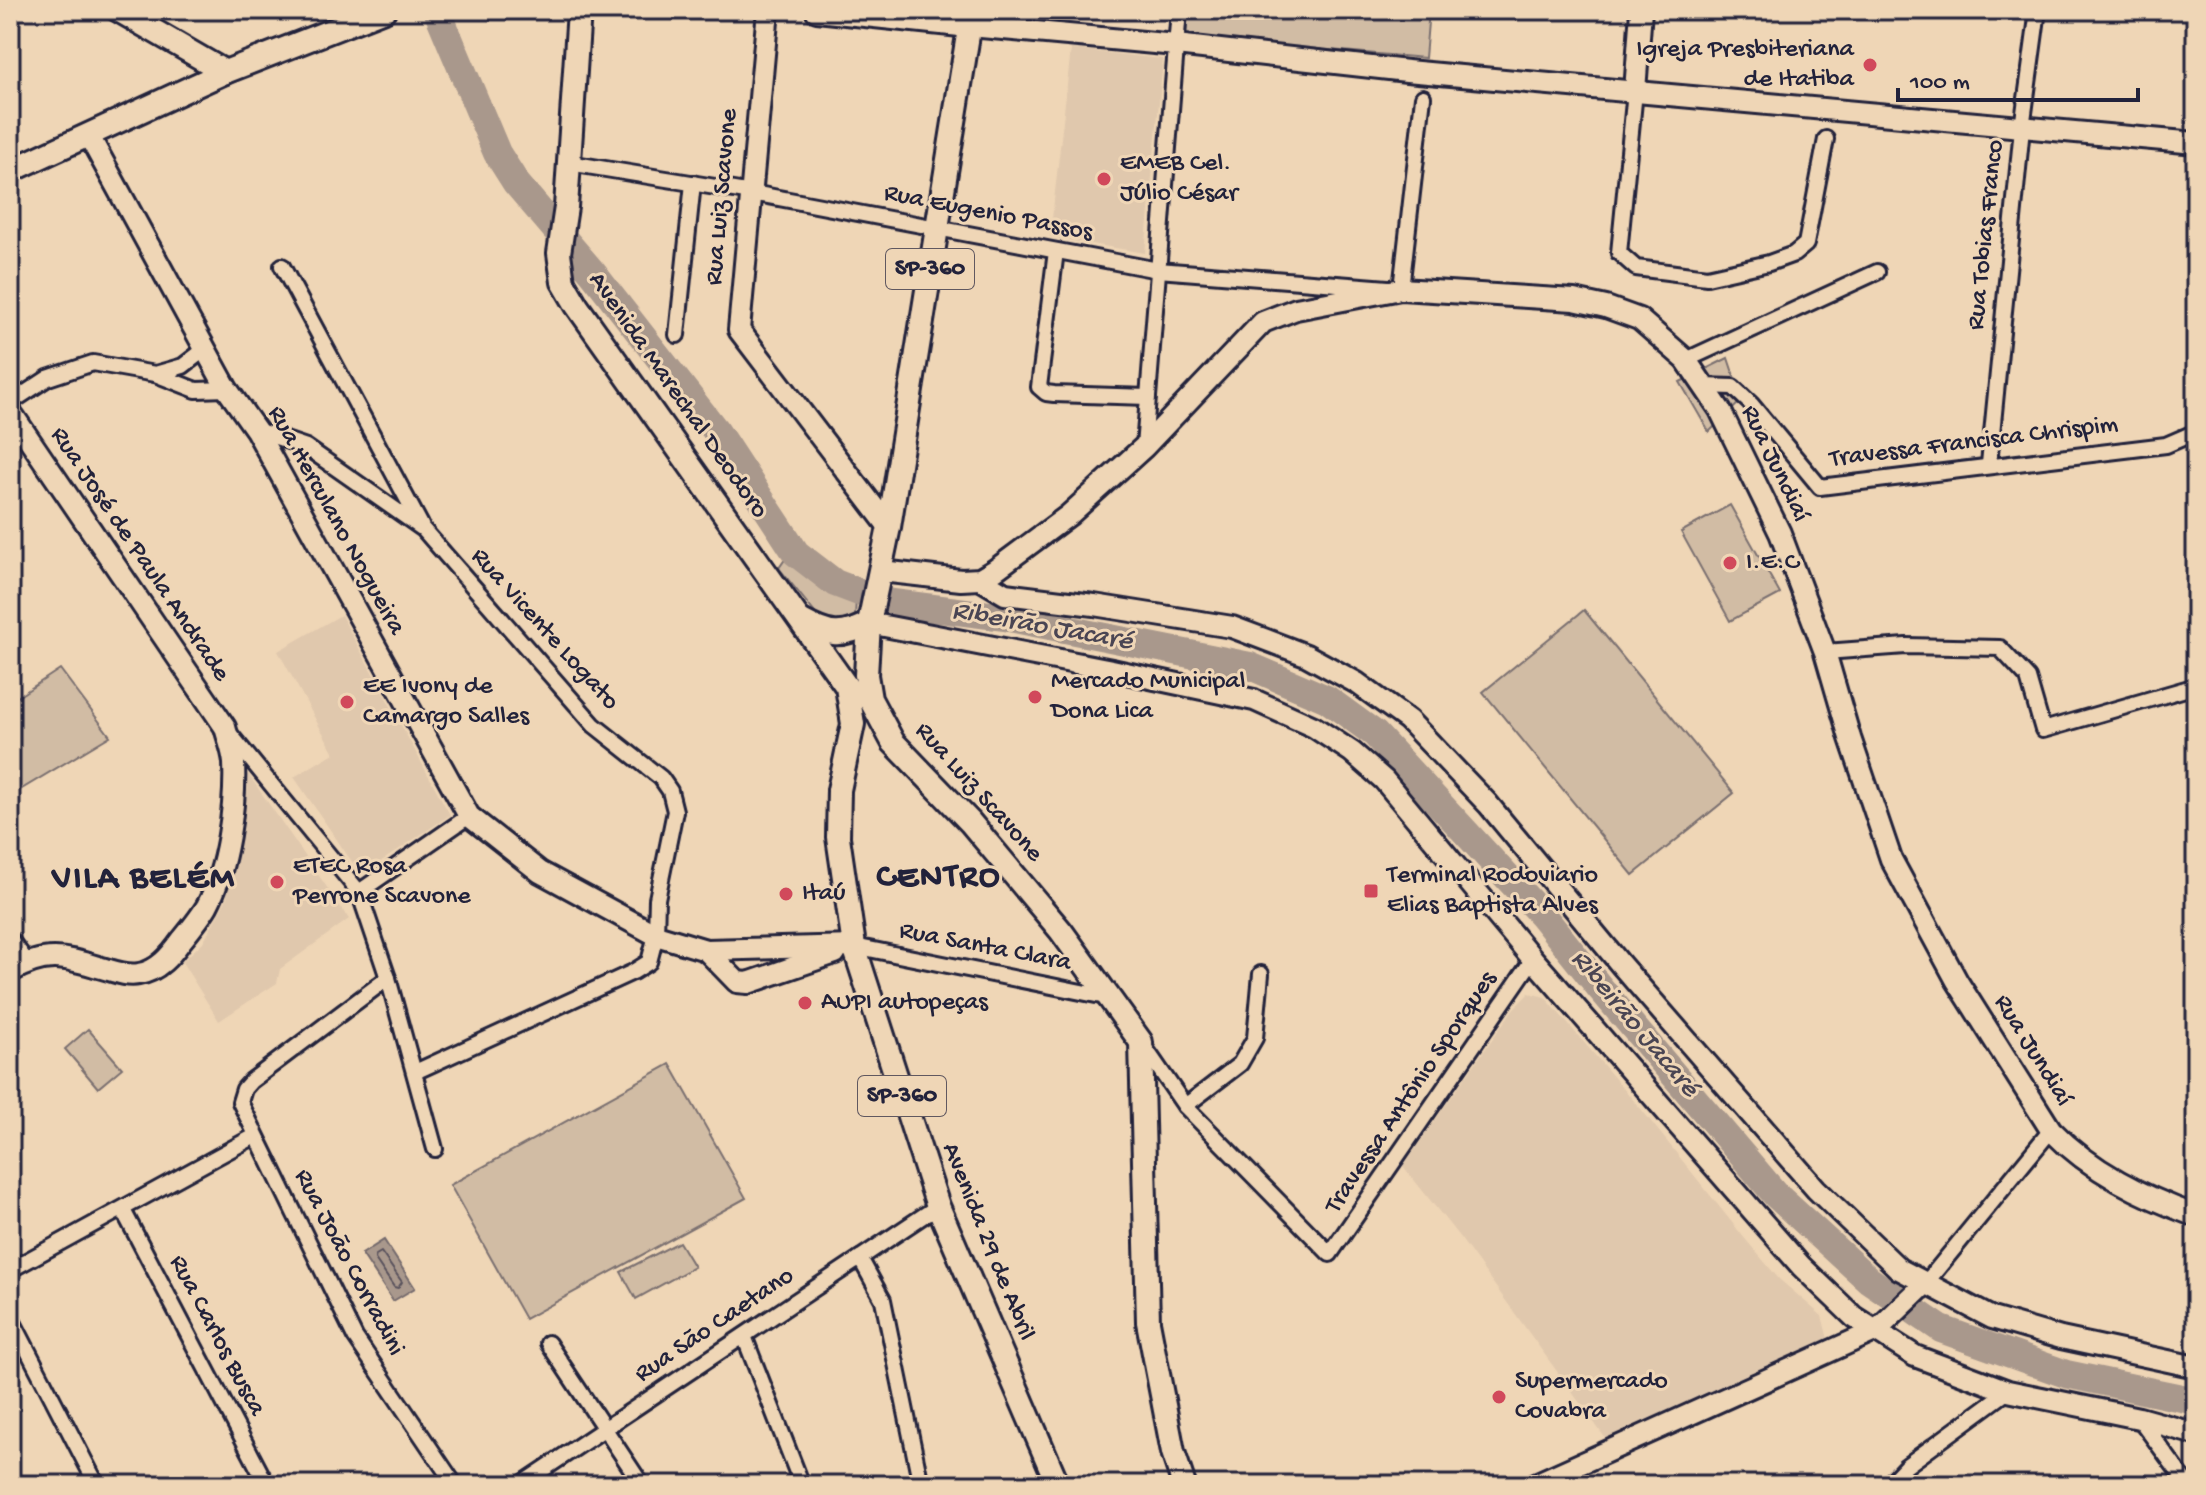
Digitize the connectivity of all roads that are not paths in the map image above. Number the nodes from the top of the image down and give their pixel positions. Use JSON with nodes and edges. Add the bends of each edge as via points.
{"nodes":[{"id":1,"x":118,"y":10,"type":"edge"},
{"id":2,"x":384,"y":10,"type":"edge"},
{"id":3,"x":579,"y":10,"type":"edge"},
{"id":4,"x":768,"y":10,"type":"edge"},
{"id":5,"x":817,"y":10,"type":"edge"},
{"id":6,"x":1179,"y":10,"type":"edge"},
{"id":7,"x":1641,"y":10,"type":"edge"},
{"id":8,"x":2038,"y":10,"type":"edge"},
{"id":9,"x":971,"y":18,"type":"edge"},
{"id":10,"x":1176,"y":45,"type":"junction"},
{"id":11,"x":225,"y":72,"type":"junction"},
{"id":12,"x":1635,"y":91,"type":"junction"},
{"id":13,"x":1423,"y":97,"type":"dead end"},
{"id":14,"x":2022,"y":128,"type":"junction"},
{"id":15,"x":89,"y":136,"type":"junction"},
{"id":16,"x":1826,"y":139,"type":"dead end"},
{"id":17,"x":2196,"y":143,"type":"edge"},
{"id":18,"x":569,"y":163,"type":"junction"},
{"id":19,"x":10,"y":171,"type":"edge"},
{"id":20,"x":693,"y":183,"type":"junction"},
{"id":21,"x":752,"y":193,"type":"junction"},
{"id":22,"x":936,"y":229,"type":"junction"},
{"id":23,"x":1056,"y":251,"type":"junction"},
{"id":24,"x":282,"y":266,"type":"dead end"},
{"id":25,"x":1158,"y":270,"type":"junction"},
{"id":26,"x":1877,"y":272,"type":"dead end"},
{"id":27,"x":1401,"y":289,"type":"junction"},
{"id":28,"x":677,"y":335,"type":"dead end"},
{"id":29,"x":205,"y":349,"type":"junction"},
{"id":30,"x":1686,"y":360,"type":"junction"},
{"id":31,"x":155,"y":374,"type":"junction"},
{"id":32,"x":1704,"y":386,"type":"junction"},
{"id":33,"x":227,"y":389,"type":"junction"},
{"id":34,"x":1148,"y":397,"type":"junction"},
{"id":35,"x":10,"y":403,"type":"edge"},
{"id":36,"x":10,"y":411,"type":"edge"},
{"id":37,"x":256,"y":430,"type":"junction"},
{"id":38,"x":2196,"y":432,"type":"edge"},
{"id":39,"x":1144,"y":447,"type":"junction"},
{"id":40,"x":1989,"y":464,"type":"junction"},
{"id":41,"x":889,"y":527,"type":"junction"},
{"id":42,"x":423,"y":529,"type":"junction"},
{"id":43,"x":880,"y":575,"type":"junction"},
{"id":44,"x":980,"y":579,"type":"junction"},
{"id":45,"x":870,"y":618,"type":"junction"},
{"id":46,"x":801,"y":621,"type":"junction"},
{"id":47,"x":1825,"y":652,"type":"junction"},
{"id":48,"x":2196,"y":686,"type":"edge"},
{"id":49,"x":847,"y":687,"type":"joint"},
{"id":50,"x":225,"y":727,"type":"junction"},
{"id":51,"x":893,"y":742,"type":"junction"},
{"id":52,"x":849,"y":743,"type":"junction"},
{"id":53,"x":469,"y":816,"type":"junction"},
{"id":54,"x":359,"y":892,"type":"junction"},
{"id":55,"x":656,"y":935,"type":"junction"},
{"id":56,"x":10,"y":939,"type":"edge"},
{"id":57,"x":854,"y":946,"type":"junction"},
{"id":58,"x":746,"y":949,"type":"junction"},
{"id":59,"x":706,"y":950,"type":"junction"},
{"id":60,"x":1533,"y":959,"type":"junction"},
{"id":61,"x":18,"y":967,"type":"edge"},
{"id":62,"x":727,"y":969,"type":"junction"},
{"id":63,"x":1261,"y":974,"type":"dead end"},
{"id":64,"x":388,"y":978,"type":"junction"},
{"id":65,"x":1106,"y":997,"type":"junction"},
{"id":66,"x":1141,"y":1042,"type":"junction"},
{"id":67,"x":415,"y":1072,"type":"junction"},
{"id":68,"x":1185,"y":1106,"type":"junction"},
{"id":69,"x":2051,"y":1130,"type":"junction"},
{"id":70,"x":255,"y":1136,"type":"junction"},
{"id":71,"x":435,"y":1149,"type":"dead end"},
{"id":72,"x":938,"y":1206,"type":"junction"},
{"id":73,"x":123,"y":1210,"type":"junction"},
{"id":74,"x":2196,"y":1216,"type":"edge"},
{"id":75,"x":860,"y":1258,"type":"junction"},
{"id":76,"x":10,"y":1270,"type":"edge"},
{"id":77,"x":1921,"y":1287,"type":"junction"},
{"id":78,"x":10,"y":1316,"type":"edge"},
{"id":79,"x":1879,"y":1327,"type":"junction"},
{"id":80,"x":744,"y":1336,"type":"junction"},
{"id":81,"x":548,"y":1343,"type":"dead end"},
{"id":82,"x":2196,"y":1367,"type":"edge"},
{"id":83,"x":2008,"y":1391,"type":"junction"},
{"id":84,"x":2139,"y":1418,"type":"junction"},
{"id":85,"x":604,"y":1429,"type":"junction"},
{"id":86,"x":2196,"y":1434,"type":"edge"},
{"id":87,"x":97,"y":1485,"type":"edge"},
{"id":88,"x":267,"y":1485,"type":"edge"},
{"id":89,"x":455,"y":1485,"type":"edge"},
{"id":90,"x":520,"y":1485,"type":"edge"},
{"id":91,"x":642,"y":1485,"type":"edge"},
{"id":92,"x":802,"y":1485,"type":"edge"},
{"id":93,"x":921,"y":1485,"type":"edge"},
{"id":94,"x":1058,"y":1485,"type":"edge"},
{"id":95,"x":1184,"y":1485,"type":"edge"},
{"id":96,"x":1533,"y":1485,"type":"edge"},
{"id":97,"x":1888,"y":1485,"type":"edge"},
{"id":98,"x":2188,"y":1485,"type":"edge"}],
"edges":[{"from":1,"to":11,"type":"main road"},
{"from":2,"to":11,"type":"main road"},
{"from":3,"to":18,"type":"main road","name":"Avenida Marechal Deodoro","number":"SP-360"},
{"from":4,"to":21,"type":"main road","name":"Rua Luiz Scavone"},
{"from":5,"to":9,"type":"main road"},
{"from":6,"to":10,"type":"street"},
{"from":7,"to":12,"type":"main road"},
{"from":8,"to":14,"type":"street","name":"Rua Tobias Franco"},
{"from":9,"to":10,"type":"main road"},
{"from":9,"to":22,"type":"main road","number":"SP-360"},
{"from":10,"to":12,"type":"main road"},
{"from":10,"to":25,"type":"street"},
{"from":11,"to":15,"type":"main road"},
{"from":12,"to":14,"type":"main road"},
{"from":12,"to":16,"type":"street","via":[[1619,253],[1636,268],[1707,277],[1794,254],[1806,244]]},
{"from":13,"to":27,"type":"street"},
{"from":14,"to":17,"type":"main road"},
{"from":14,"to":40,"type":"street","name":"Rua Tobias Franco"},
{"from":15,"to":19,"type":"main road"},
{"from":15,"to":29,"type":"main road","name":"Rua Herculano Nogueira"},
{"from":18,"to":20,"type":"street","name":"Rua Eugenio Passos"},
{"from":18,"to":46,"type":"main road","name":"Avenida Marechal Deodoro","number":"SP-360","via":[[559,253],[563,282]]},
{"from":20,"to":21,"type":"street","name":"Rua Eugenio Passos"},
{"from":20,"to":28,"type":"street"},
{"from":21,"to":22,"type":"street","name":"Rua Eugenio Passos"},
{"from":21,"to":41,"type":"main road","name":"Rua Luiz Scavone","via":[[739,330]]},
{"from":22,"to":23,"type":"street","name":"Rua Eugenio Passos"},
{"from":22,"to":41,"type":"main road","number":"SP-360"},
{"from":23,"to":25,"type":"street","name":"Rua Eugenio Passos"},
{"from":23,"to":34,"type":"street","via":[[1039,387],[1054,394]]},
{"from":24,"to":42,"type":"street"},
{"from":25,"to":27,"type":"street","name":"Rua Eugenio Passos"},
{"from":25,"to":34,"type":"street"},
{"from":26,"to":30,"type":"street"},
{"from":27,"to":30,"type":"main road","name":"Rua Jundiaí","via":[[1574,300],[1606,307],[1639,319]]},
{"from":27,"to":39,"type":"main road","name":"Rua Jundiaí","via":[[1296,309],[1263,322]]},
{"from":29,"to":31,"type":"street","via":[[183,366]]},
{"from":29,"to":33,"type":"main road","name":"Rua Herculano Nogueira"},
{"from":30,"to":32,"type":"main road","name":"Rua Jundiaí"},
{"from":31,"to":33,"type":"street","via":[[196,390]]},
{"from":31,"to":35,"type":"street","via":[[93,363],[48,378]]},
{"from":32,"to":40,"type":"street","name":"Travessa Francisca Chrispim","via":[[1733,387],[1820,487]]},
{"from":32,"to":47,"type":"main road","name":"Rua Jundiaí","via":[[1780,533]]},
{"from":33,"to":37,"type":"main road","name":"Rua Herculano Nogueira"},
{"from":34,"to":39,"type":"street"},
{"from":36,"to":50,"type":"main road","name":"Rua José de Paula Andrade"},
{"from":37,"to":42,"type":"street","name":"Rua Vicente Logato","via":[[306,447]]},
{"from":37,"to":53,"type":"main road","name":"Rua Herculano Nogueira"},
{"from":38,"to":40,"type":"street","name":"Travessa Francisca Chrispim","via":[[2166,445]]},
{"from":39,"to":44,"type":"main road","name":"Rua Jundiaí","via":[[1069,515]]},
{"from":41,"to":43,"type":"main road","name":"Rua Luiz Scavone","number":"SP-360"},
{"from":42,"to":55,"type":"street","name":"Rua Vicente Logato","via":[[594,725],[670,791],[675,811],[657,899]]},
{"from":43,"to":44,"type":"main road"},
{"from":43,"to":45,"type":"main road","name":"Rua Luiz Scavone","number":"SP-360"},
{"from":44,"to":77,"type":"main road","via":[[1005,594],[1232,627],[1306,655],[1383,701],[1488,804],[1816,1189]]},
{"from":45,"to":46,"type":"main road","via":[[850,633],[823,632]]},
{"from":45,"to":51,"type":"main road","name":"Rua Luiz Scavone","number":"SP-360","via":[[870,699]]},
{"from":45,"to":60,"type":"main road","via":[[1254,700],[1314,727],[1384,780]]},
{"from":46,"to":49,"type":"main road","name":"Avenida Marechal Deodoro","number":"SP-360"},
{"from":47,"to":48,"type":"street","via":[[1906,646],[2000,648],[2028,678],[2043,730]]},
{"from":47,"to":69,"type":"main road","name":"Rua Jundiaí","via":[[1891,859],[1957,981]]},
{"from":49,"to":52,"type":"main road","name":"Avenida 29 de Abril","number":"SP-360","via":[[853,724]]},
{"from":50,"to":54,"type":"street"},
{"from":50,"to":61,"type":"main road","via":[[234,761],[233,802],[218,881],[206,908],[171,954],[140,974],[53,958]]},
{"from":51,"to":52,"type":"main road","via":[[878,735]]},
{"from":51,"to":65,"type":"main road","name":"Rua Luiz Scavone","number":"SP-360","via":[[970,822],[1061,931]]},
{"from":52,"to":57,"type":"main road","name":"Avenida 29 de Abril","number":"SP-360","via":[[839,790],[838,837]]},
{"from":53,"to":54,"type":"street"},
{"from":53,"to":55,"type":"main road","name":"Rua Herculano Nogueira","via":[[540,872]]},
{"from":54,"to":64,"type":"street"},
{"from":55,"to":59,"type":"main road","name":"Rua Herculano Nogueira"},
{"from":55,"to":67,"type":"street","via":[[649,962],[633,972]]},
{"from":56,"to":61,"type":"street"},
{"from":57,"to":58,"type":"main road","name":"Rua Herculano Nogueira"},
{"from":57,"to":62,"type":"main road","via":[[748,983],[737,982]]},
{"from":57,"to":65,"type":"street","name":"Rua Santa Clara"},
{"from":57,"to":72,"type":"main road","name":"Avenida 29 de Abril","number":"SP-360"},
{"from":58,"to":59,"type":"main road","name":"Rua Herculano Nogueira"},
{"from":58,"to":62,"type":"main road","via":[[732,957]]},
{"from":59,"to":62,"type":"main road"},
{"from":60,"to":68,"type":"street","name":"Travessa Antônio Sporques","via":[[1330,1254]]},
{"from":60,"to":79,"type":"main road","via":[[1801,1266],[1854,1317]]},
{"from":63,"to":68,"type":"street","via":[[1255,1038],[1240,1064]]},
{"from":64,"to":67,"type":"street"},
{"from":64,"to":70,"type":"street","name":"Rua João Corradini","via":[[251,1081],[241,1096]]},
{"from":65,"to":66,"type":"main road","name":"Rua Luiz Scavone","number":"SP-360"},
{"from":66,"to":68,"type":"street"},
{"from":66,"to":95,"type":"main road","via":[[1148,1322]]},
{"from":67,"to":71,"type":"street"},
{"from":69,"to":74,"type":"main road","name":"Rua Jundiaí","via":[[2111,1179]]},
{"from":69,"to":77,"type":"street"},
{"from":70,"to":73,"type":"street"},
{"from":70,"to":89,"type":"street","name":"Rua João Corradini","via":[[355,1337]]},
{"from":72,"to":75,"type":"street","name":"Rua São Caetano"},
{"from":72,"to":94,"type":"main road","name":"Avenida 29 de Abril","number":"SP-360"},
{"from":73,"to":76,"type":"street"},
{"from":73,"to":88,"type":"street","name":"Rua Carlos Busca"},
{"from":75,"to":80,"type":"street","name":"Rua São Caetano"},
{"from":75,"to":93,"type":"street","via":[[883,1300]]},
{"from":77,"to":79,"type":"main road"},
{"from":77,"to":82,"type":"main road","via":[[1992,1318]]},
{"from":78,"to":87,"type":"street"},
{"from":79,"to":83,"type":"main road","via":[[1915,1356]]},
{"from":79,"to":96,"type":"main road"},
{"from":80,"to":85,"type":"street","name":"Rua São Caetano"},
{"from":80,"to":92,"type":"street"},
{"from":81,"to":85,"type":"street"},
{"from":83,"to":84,"type":"main road"},
{"from":83,"to":97,"type":"street"},
{"from":84,"to":86,"type":"main road"},
{"from":84,"to":98,"type":"street"},
{"from":85,"to":90,"type":"street","name":"Rua São Caetano"},
{"from":85,"to":91,"type":"street"}]}
